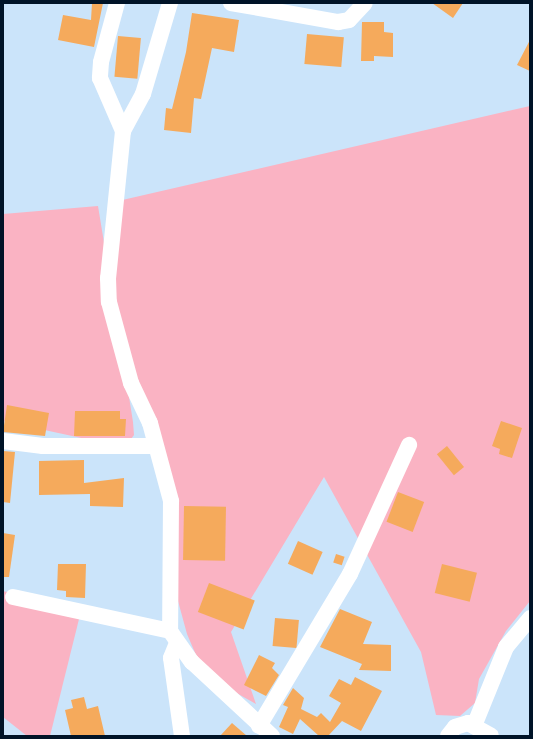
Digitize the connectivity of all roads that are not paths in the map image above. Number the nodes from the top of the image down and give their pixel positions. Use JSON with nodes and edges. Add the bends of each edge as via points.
{"nodes":[{"id":1,"x":117,"y":3,"type":"edge"},
{"id":2,"x":170,"y":3,"type":"edge"},
{"id":3,"x":231,"y":3,"type":"edge"},
{"id":4,"x":365,"y":3,"type":"edge"},
{"id":5,"x":123,"y":131,"type":"junction"},
{"id":6,"x":3,"y":441,"type":"edge"},
{"id":7,"x":409,"y":445,"type":"dead end"},
{"id":8,"x":155,"y":446,"type":"junction"},
{"id":9,"x":13,"y":597,"type":"dead end"},
{"id":10,"x":530,"y":618,"type":"edge"},
{"id":11,"x":173,"y":637,"type":"junction"},
{"id":12,"x":259,"y":726,"type":"junction"},
{"id":13,"x":474,"y":726,"type":"junction"},
{"id":14,"x":182,"y":736,"type":"edge"},
{"id":15,"x":272,"y":736,"type":"edge"},
{"id":16,"x":448,"y":736,"type":"edge"},
{"id":17,"x":491,"y":736,"type":"edge"}],
"edges":[{"from":1,"to":5,"type":"street","via":[[101,62],[100,78]]},
{"from":2,"to":5,"type":"street","via":[[143,94]]},
{"from":3,"to":4,"type":"street","via":[[338,22],[349,20]]},
{"from":5,"to":8,"type":"street","via":[[108,278],[109,302],[131,383],[150,423]]},
{"from":6,"to":8,"type":"street","via":[[43,446]]},
{"from":7,"to":12,"type":"street","via":[[350,574]]},
{"from":8,"to":11,"type":"street","via":[[171,501]]},
{"from":9,"to":11,"type":"street"},
{"from":10,"to":13,"type":"street","via":[[506,647]]},
{"from":11,"to":12,"type":"street"},
{"from":11,"to":14,"type":"street","via":[[171,658]]},
{"from":12,"to":15,"type":"street"},
{"from":13,"to":16,"type":"street","via":[[468,723],[455,727]]},
{"from":13,"to":17,"type":"street"}]}
